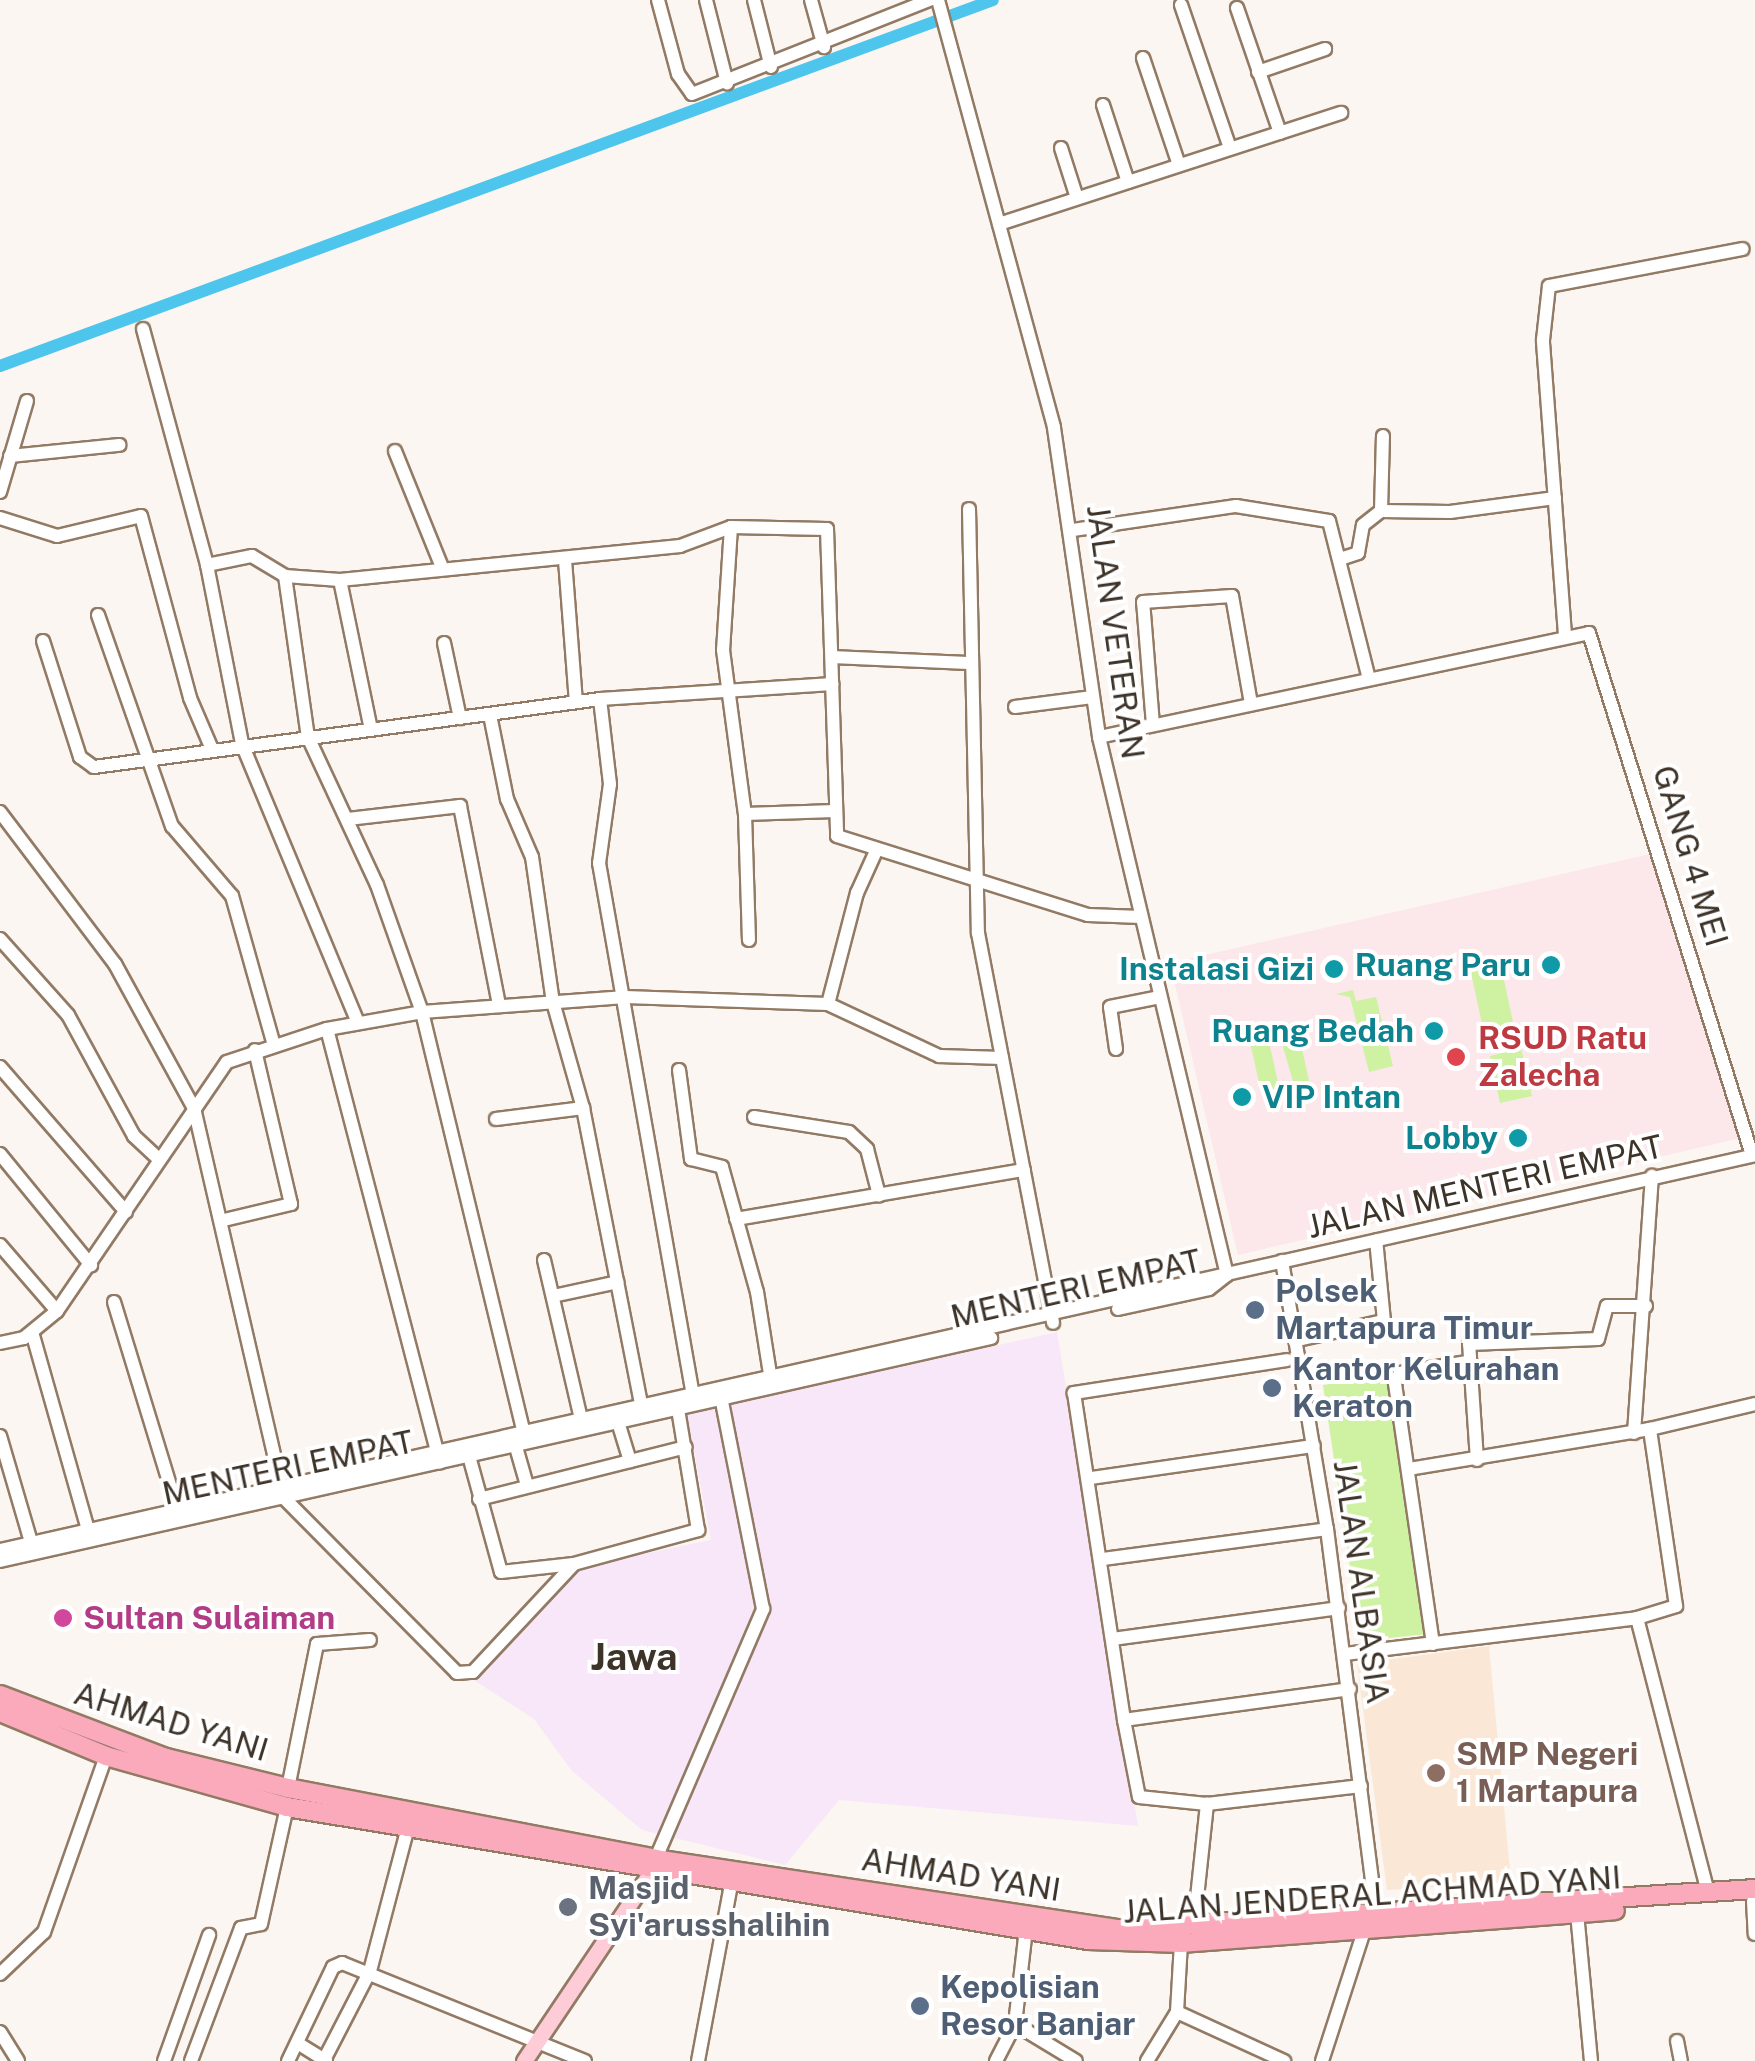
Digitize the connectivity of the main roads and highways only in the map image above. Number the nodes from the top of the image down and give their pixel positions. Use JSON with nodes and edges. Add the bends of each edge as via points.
{"nodes":[{"id":1,"x":0,"y":1696,"type":"edge"},
{"id":2,"x":0,"y":1712,"type":"edge"},
{"id":3,"x":288,"y":1797,"type":"junction"},
{"id":4,"x":653,"y":1866,"type":"junction"},
{"id":5,"x":1754,"y":1897,"type":"edge"},
{"id":6,"x":1254,"y":1930,"type":"junction"},
{"id":7,"x":524,"y":2061,"type":"edge"}],
"edges":[{"from":1,"to":3,"type":"highway","name":"AHMAD YANI"},
{"from":2,"to":3,"type":"highway","name":"JALAN JENDERAL ACHMAD YANI","via":[[106,1756]]},
{"from":3,"to":4,"type":"highway","name":"AHMAD YANI"},
{"from":3,"to":4,"type":"highway","name":"JALAN JENDERAL ACHMAD YANI","via":[[407,1831]]},
{"from":4,"to":6,"type":"highway","name":"AHMAD YANI","via":[[1118,1930]]},
{"from":4,"to":6,"type":"highway","name":"JALAN JENDERAL ACHMAD YANI","via":[[1026,1929],[1181,1943]]},
{"from":4,"to":7,"type":"main road"},
{"from":5,"to":6,"type":"highway","name":"JALAN JENDERAL ACHMAD YANI","via":[[1365,1928]]},
{"from":5,"to":6,"type":"highway","name":"AHMAD YANI","via":[[1708,1892],[1376,1912]]}]}
